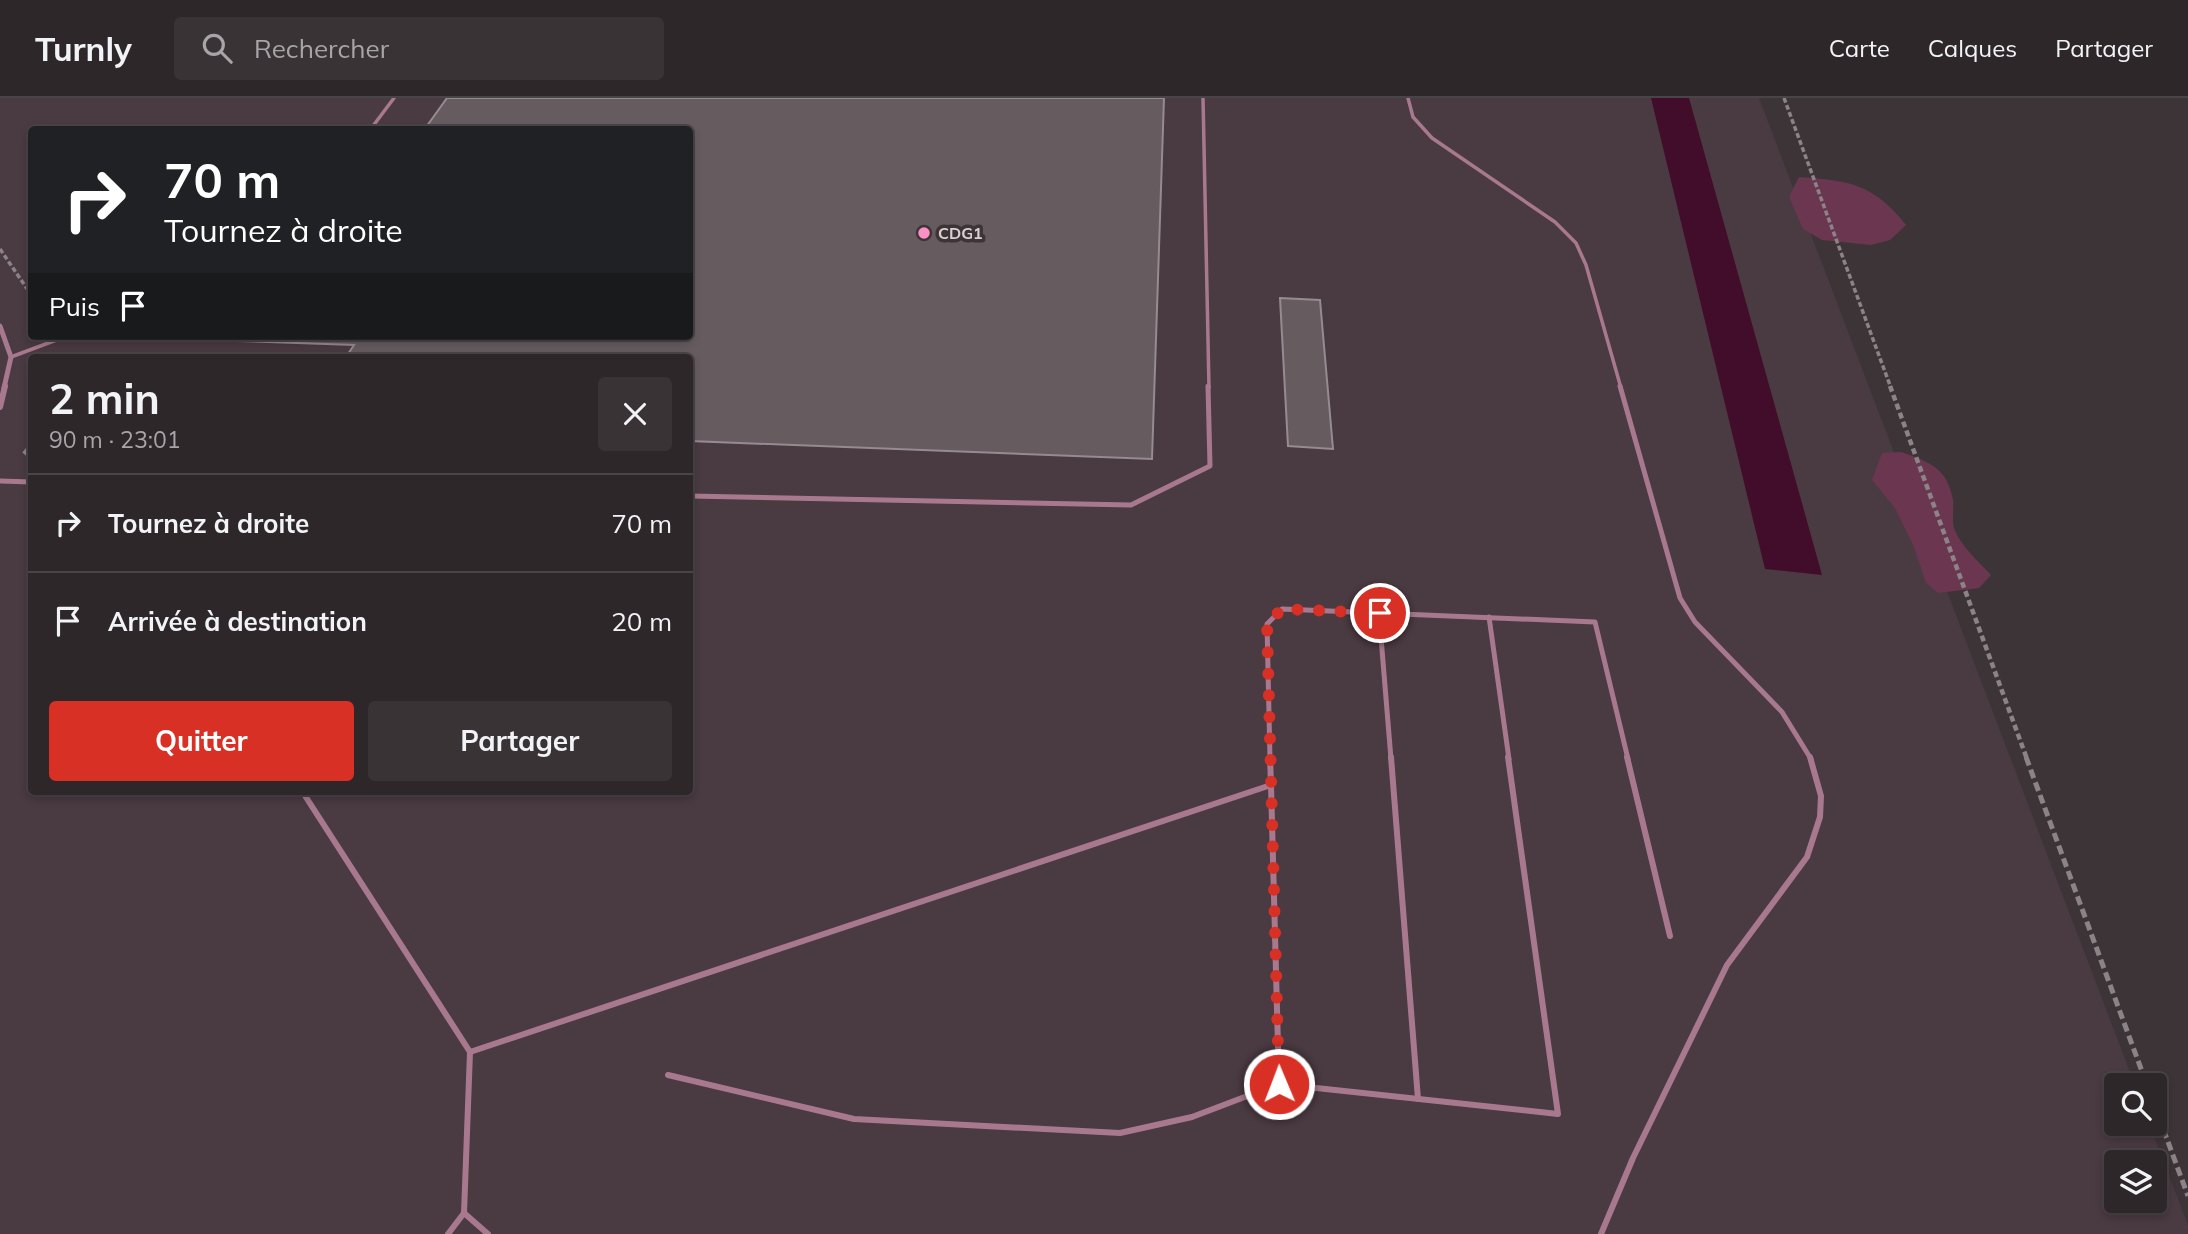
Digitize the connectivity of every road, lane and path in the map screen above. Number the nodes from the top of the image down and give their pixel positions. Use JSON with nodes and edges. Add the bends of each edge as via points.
{"nodes":[{"id":1,"x":394,"y":98,"type":"edge"},
{"id":2,"x":1203,"y":98,"type":"edge"},
{"id":3,"x":1408,"y":98,"type":"edge"},
{"id":4,"x":1784,"y":98,"type":"edge"},
{"id":5,"x":373,"y":126,"type":"edge"},
{"id":6,"x":0,"y":250,"type":"edge"},
{"id":7,"x":28,"y":290,"type":"edge"},
{"id":8,"x":0,"y":326,"type":"edge"},
{"id":9,"x":56,"y":340,"type":"edge"},
{"id":10,"x":11,"y":357,"type":"junction"},
{"id":11,"x":0,"y":407,"type":"edge"},
{"id":12,"x":0,"y":481,"type":"edge"},
{"id":13,"x":28,"y":482,"type":"edge"},
{"id":14,"x":693,"y":495,"type":"edge"},
{"id":15,"x":1380,"y":613,"type":"junction"},
{"id":16,"x":1489,"y":617,"type":"junction"},
{"id":17,"x":1271,"y":785,"type":"junction"},
{"id":18,"x":305,"y":795,"type":"edge"},
{"id":19,"x":1670,"y":936,"type":"dead end"},
{"id":20,"x":470,"y":1052,"type":"junction"},
{"id":21,"x":2143,"y":1073,"type":"edge"},
{"id":22,"x":668,"y":1075,"type":"dead end"},
{"id":23,"x":1279,"y":1084,"type":"junction"},
{"id":24,"x":1418,"y":1099,"type":"junction"},
{"id":25,"x":2166,"y":1136,"type":"edge"},
{"id":26,"x":2188,"y":1196,"type":"edge"},
{"id":27,"x":464,"y":1213,"type":"junction"},
{"id":28,"x":448,"y":1234,"type":"edge"},
{"id":29,"x":488,"y":1234,"type":"edge"},
{"id":30,"x":1601,"y":1234,"type":"edge"}],
"edges":[{"from":1,"to":5,"type":"lane"},
{"from":2,"to":14,"type":"lane","via":[[1210,466],[1131,505]]},
{"from":3,"to":30,"type":"lane","via":[[1413,117],[1432,138],[1555,222],[1576,243],[1680,598],[1695,622],[1782,712],[1812,760],[1821,796],[1820,817],[1807,857],[1727,965]]},
{"from":4,"to":21,"type":"path"},
{"from":6,"to":7,"type":"path"},
{"from":8,"to":10,"type":"street"},
{"from":9,"to":10,"type":"lane"},
{"from":10,"to":11,"type":"street"},
{"from":12,"to":13,"type":"lane"},
{"from":15,"to":16,"type":"lane"},
{"from":15,"to":17,"type":"lane","via":[[1282,609],[1267,624]]},
{"from":15,"to":24,"type":"lane"},
{"from":16,"to":19,"type":"lane","via":[[1595,622]]},
{"from":16,"to":24,"type":"lane","via":[[1558,1114]]},
{"from":17,"to":20,"type":"lane"},
{"from":17,"to":23,"type":"lane"},
{"from":18,"to":20,"type":"lane"},
{"from":20,"to":27,"type":"lane"},
{"from":22,"to":23,"type":"lane","via":[[854,1119],[1120,1133],[1192,1116]]},
{"from":23,"to":24,"type":"lane"},
{"from":25,"to":26,"type":"path"},
{"from":27,"to":28,"type":"lane"},
{"from":27,"to":29,"type":"lane"}]}
